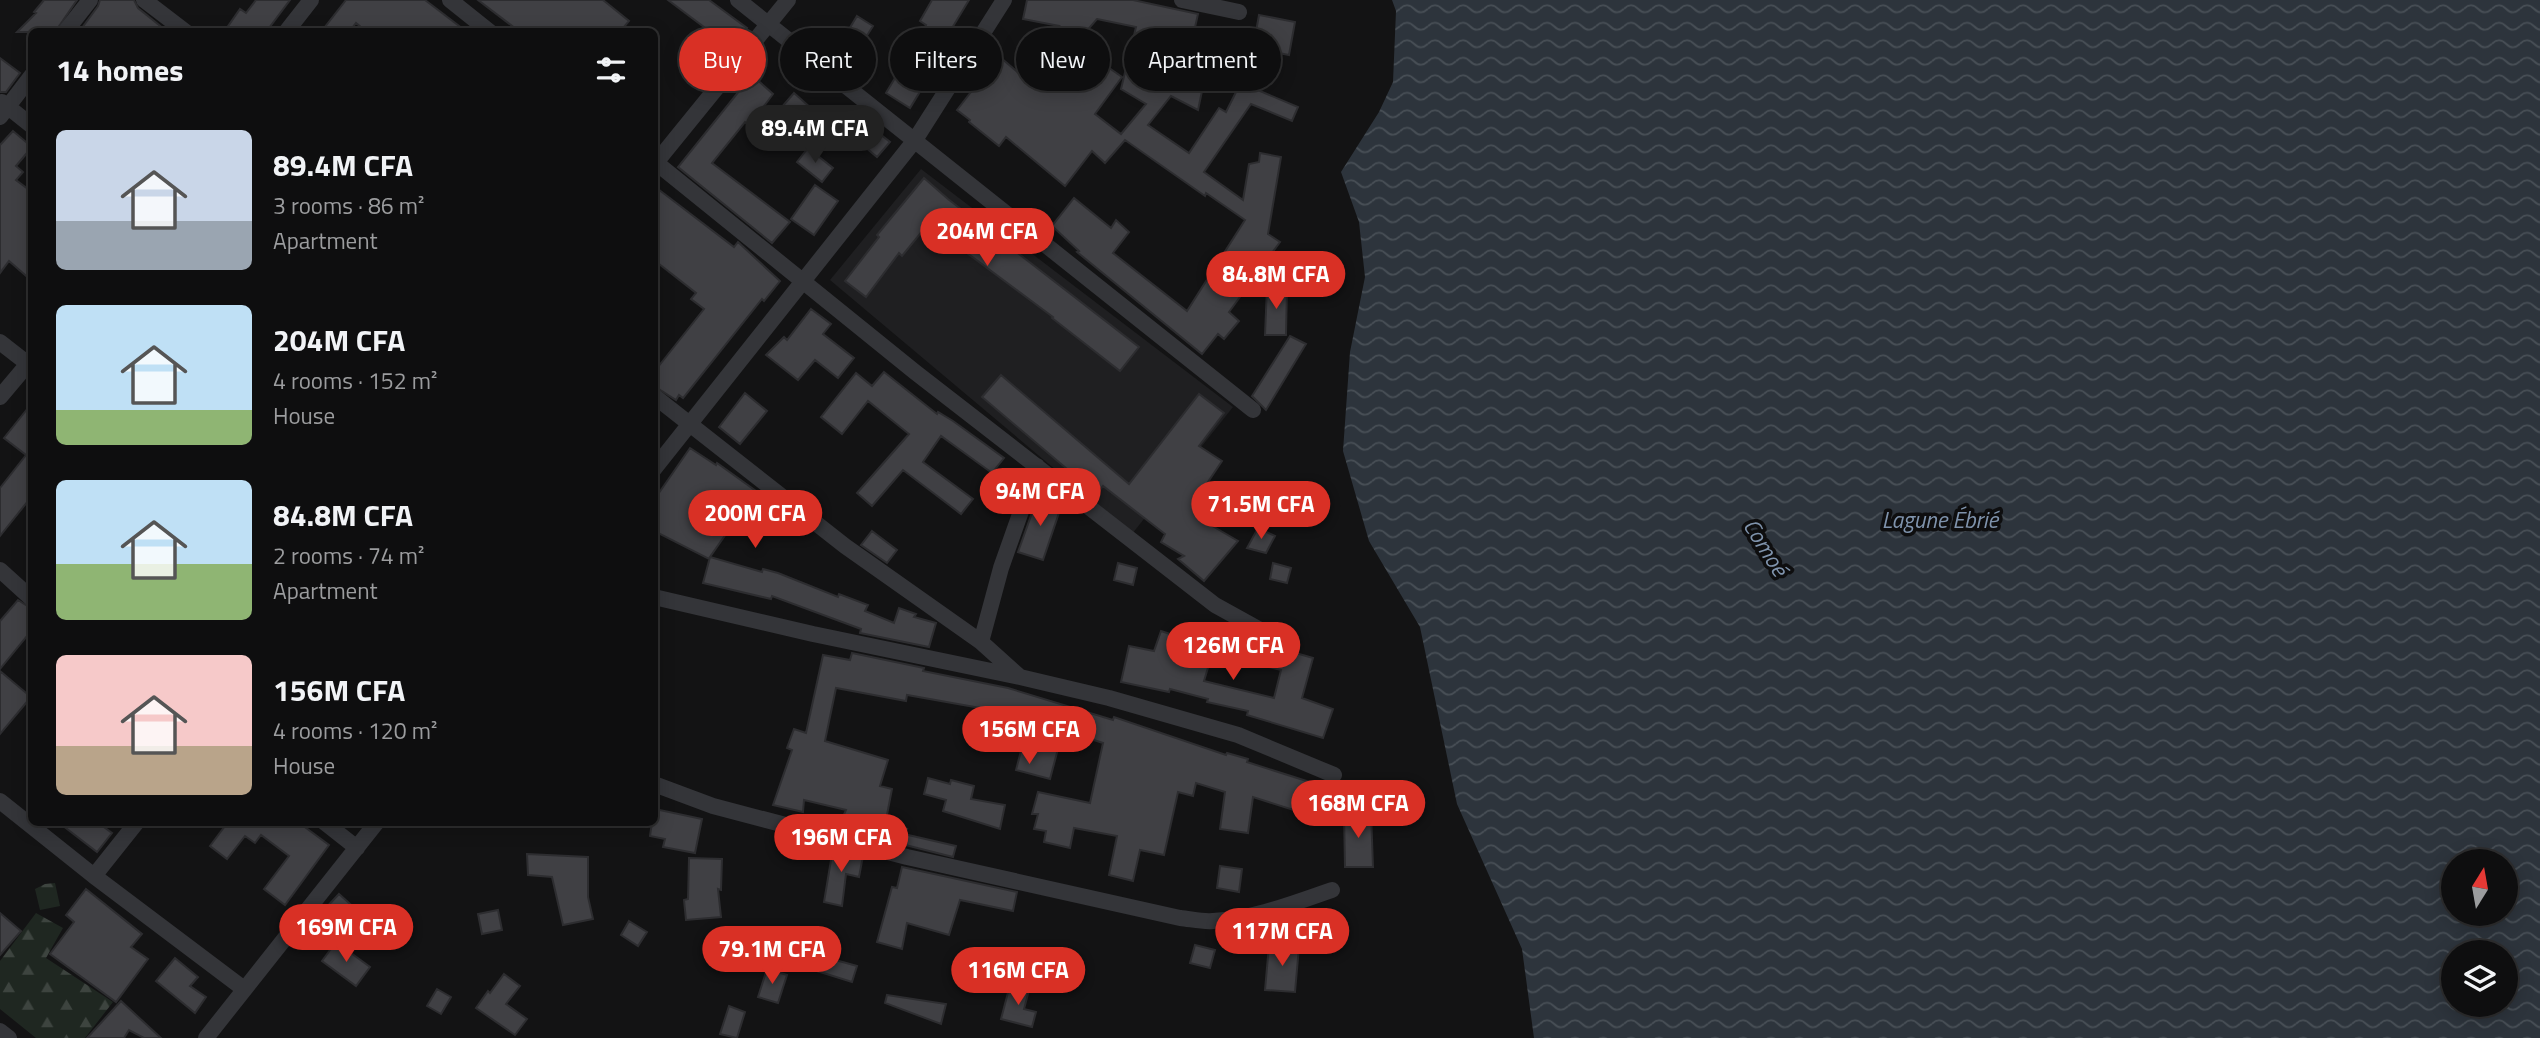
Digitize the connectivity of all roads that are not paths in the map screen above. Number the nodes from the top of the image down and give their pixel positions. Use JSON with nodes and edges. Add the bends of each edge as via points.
{"nodes":[{"id":1,"x":90,"y":0,"type":"edge"},
{"id":2,"x":144,"y":0,"type":"edge"},
{"id":3,"x":311,"y":0,"type":"edge"},
{"id":4,"x":450,"y":0,"type":"edge"},
{"id":5,"x":738,"y":0,"type":"edge"},
{"id":6,"x":788,"y":0,"type":"edge"},
{"id":7,"x":1004,"y":0,"type":"edge"},
{"id":8,"x":1182,"y":0,"type":"edge"},
{"id":9,"x":1239,"y":12,"type":"dead end"},
{"id":10,"x":769,"y":24,"type":"junction"},
{"id":11,"x":68,"y":28,"type":"edge"},
{"id":12,"x":181,"y":28,"type":"edge"},
{"id":13,"x":289,"y":28,"type":"edge"},
{"id":14,"x":485,"y":28,"type":"edge"},
{"id":15,"x":28,"y":80,"type":"edge"},
{"id":16,"x":3,"y":108,"type":"edge"},
{"id":17,"x":28,"y":124,"type":"edge"},
{"id":18,"x":915,"y":140,"type":"junction"},
{"id":19,"x":658,"y":159,"type":"edge"},
{"id":20,"x":658,"y":165,"type":"edge"},
{"id":21,"x":803,"y":281,"type":"junction"},
{"id":22,"x":0,"y":342,"type":"edge"},
{"id":23,"x":28,"y":362,"type":"edge"},
{"id":24,"x":28,"y":365,"type":"edge"},
{"id":25,"x":0,"y":397,"type":"edge"},
{"id":26,"x":658,"y":399,"type":"edge"},
{"id":27,"x":1253,"y":410,"type":"dead end"},
{"id":28,"x":691,"y":424,"type":"junction"},
{"id":29,"x":658,"y":463,"type":"edge"},
{"id":30,"x":1037,"y":466,"type":"junction"},
{"id":31,"x":0,"y":570,"type":"edge"},
{"id":32,"x":28,"y":594,"type":"edge"},
{"id":33,"x":658,"y":598,"type":"edge"},
{"id":34,"x":1262,"y":631,"type":"dead end"},
{"id":35,"x":981,"y":642,"type":"junction"},
{"id":36,"x":1020,"y":677,"type":"junction"},
{"id":37,"x":1335,"y":775,"type":"dead end"},
{"id":38,"x":658,"y":785,"type":"edge"},
{"id":39,"x":0,"y":801,"type":"edge"},
{"id":40,"x":28,"y":823,"type":"edge"},
{"id":41,"x":31,"y":826,"type":"edge"},
{"id":42,"x":134,"y":826,"type":"edge"},
{"id":43,"x":329,"y":826,"type":"edge"},
{"id":44,"x":374,"y":826,"type":"edge"},
{"id":45,"x":357,"y":848,"type":"junction"},
{"id":46,"x":94,"y":876,"type":"junction"},
{"id":47,"x":1332,"y":890,"type":"dead end"},
{"id":48,"x":244,"y":989,"type":"junction"},
{"id":49,"x":0,"y":1031,"type":"edge"},
{"id":50,"x":9,"y":1038,"type":"edge"},
{"id":51,"x":205,"y":1038,"type":"edge"}],
"edges":[{"from":1,"to":11,"type":"street"},
{"from":2,"to":12,"type":"street"},
{"from":3,"to":13,"type":"street"},
{"from":4,"to":14,"type":"street"},
{"from":5,"to":10,"type":"street"},
{"from":6,"to":10,"type":"street"},
{"from":7,"to":18,"type":"street"},
{"from":8,"to":9,"type":"street"},
{"from":10,"to":18,"type":"street"},
{"from":10,"to":19,"type":"street"},
{"from":15,"to":16,"type":"street"},
{"from":16,"to":17,"type":"street"},
{"from":18,"to":21,"type":"street"},
{"from":18,"to":27,"type":"street"},
{"from":20,"to":21,"type":"street"},
{"from":21,"to":28,"type":"street"},
{"from":21,"to":30,"type":"street"},
{"from":22,"to":23,"type":"street"},
{"from":24,"to":25,"type":"street"},
{"from":26,"to":28,"type":"street"},
{"from":28,"to":29,"type":"street"},
{"from":28,"to":35,"type":"street","via":[[845,546]]},
{"from":30,"to":34,"type":"street","via":[[1215,605]]},
{"from":30,"to":35,"type":"street"},
{"from":31,"to":32,"type":"street"},
{"from":33,"to":36,"type":"street"},
{"from":35,"to":36,"type":"street"},
{"from":36,"to":37,"type":"street","via":[[1238,735]]},
{"from":38,"to":47,"type":"street","via":[[713,806],[907,857],[1180,918],[1227,920]]},
{"from":39,"to":40,"type":"street"},
{"from":41,"to":46,"type":"street"},
{"from":42,"to":46,"type":"street"},
{"from":43,"to":45,"type":"street"},
{"from":44,"to":45,"type":"street"},
{"from":45,"to":48,"type":"street"},
{"from":46,"to":48,"type":"street"},
{"from":48,"to":51,"type":"street"},
{"from":49,"to":50,"type":"street"}]}
